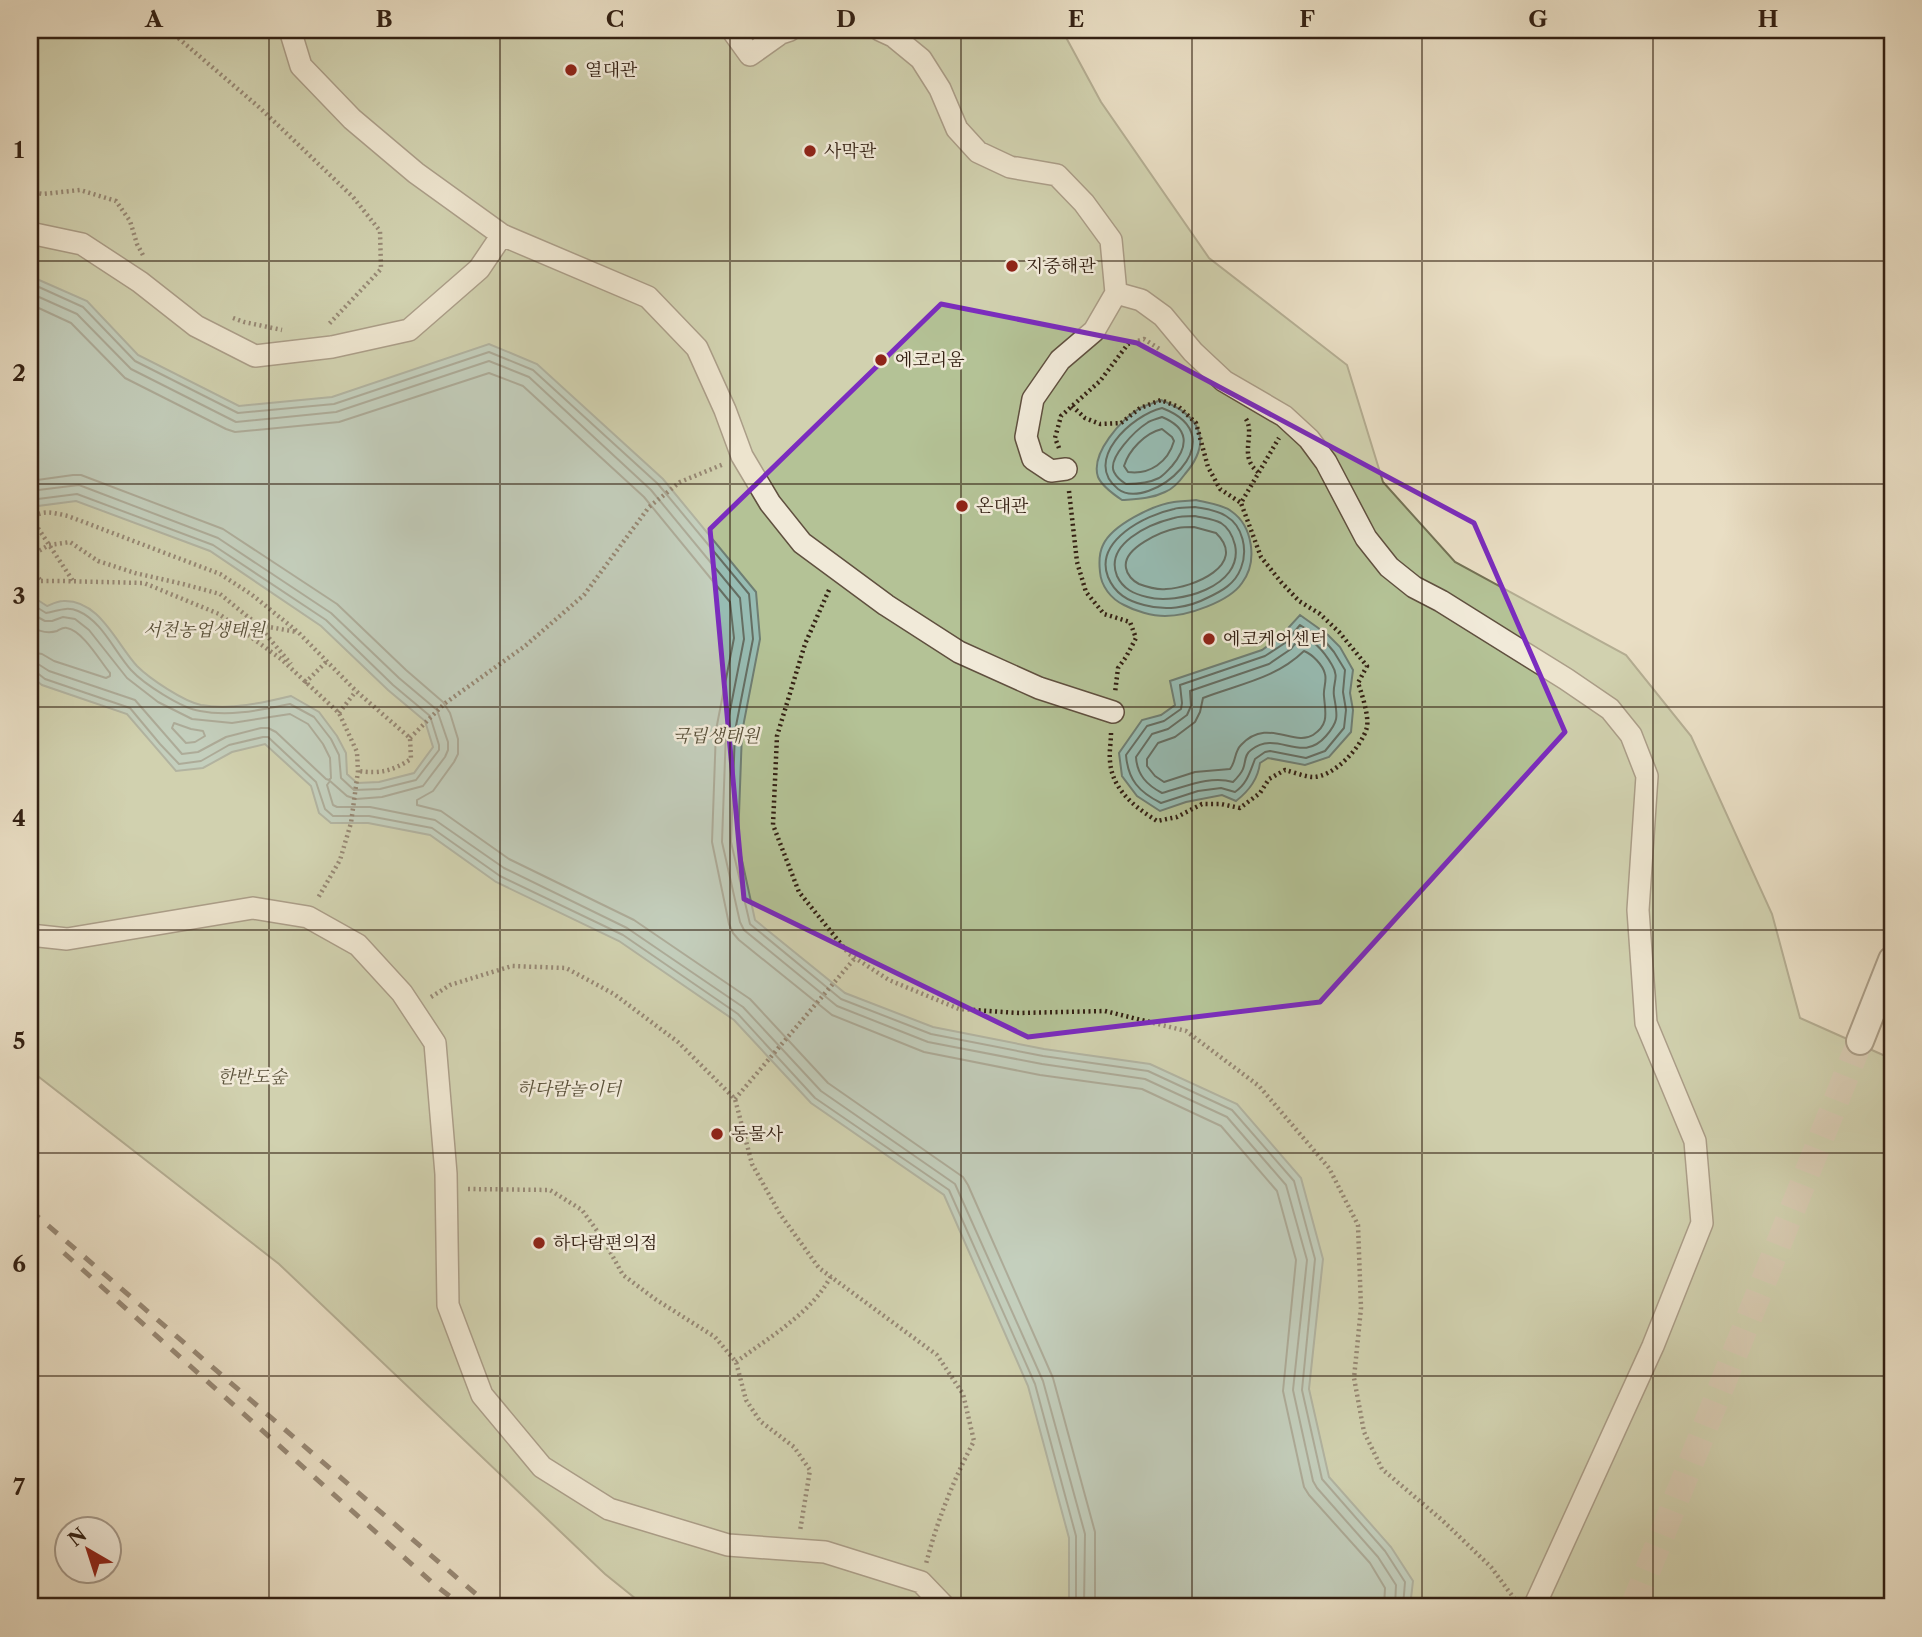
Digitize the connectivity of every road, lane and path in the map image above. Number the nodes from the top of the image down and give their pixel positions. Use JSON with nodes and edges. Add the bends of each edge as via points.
{"nodes":[{"id":1,"x":171,"y":30,"type":"edge"},
{"id":2,"x":290,"y":30,"type":"edge"},
{"id":3,"x":732,"y":30,"type":"edge"},
{"id":4,"x":790,"y":30,"type":"edge"},
{"id":5,"x":880,"y":30,"type":"edge"},
{"id":6,"x":30,"y":188,"type":"edge"},
{"id":7,"x":30,"y":233,"type":"edge"},
{"id":8,"x":502,"y":234,"type":"junction"},
{"id":9,"x":147,"y":263,"type":"dead end"},
{"id":10,"x":1116,"y":293,"type":"junction"},
{"id":11,"x":221,"y":313,"type":"dead end"},
{"id":12,"x":318,"y":327,"type":"dead end"},
{"id":13,"x":283,"y":330,"type":"dead end"},
{"id":14,"x":1169,"y":357,"type":"dead end"},
{"id":15,"x":1072,"y":406,"type":"junction"},
{"id":16,"x":1244,"y":417,"type":"dead end"},
{"id":17,"x":1289,"y":421,"type":"junction"},
{"id":18,"x":742,"y":456,"type":"junction"},
{"id":19,"x":1066,"y":469,"type":"junction"},
{"id":20,"x":1259,"y":473,"type":"junction"},
{"id":21,"x":1241,"y":503,"type":"junction"},
{"id":22,"x":31,"y":520,"type":"edge"},
{"id":23,"x":49,"y":545,"type":"junction"},
{"id":24,"x":30,"y":556,"type":"edge"},
{"id":25,"x":30,"y":564,"type":"edge"},
{"id":26,"x":838,"y":570,"type":"junction"},
{"id":27,"x":40,"y":580,"type":"junction"},
{"id":28,"x":30,"y":581,"type":"edge"},
{"id":29,"x":72,"y":581,"type":"junction"},
{"id":30,"x":258,"y":625,"type":"junction"},
{"id":31,"x":244,"y":632,"type":"junction"},
{"id":32,"x":298,"y":632,"type":"junction"},
{"id":33,"x":327,"y":662,"type":"junction"},
{"id":34,"x":306,"y":682,"type":"junction"},
{"id":35,"x":356,"y":691,"type":"junction"},
{"id":36,"x":1114,"y":712,"type":"junction"},
{"id":37,"x":339,"y":713,"type":"junction"},
{"id":38,"x":410,"y":738,"type":"junction"},
{"id":39,"x":358,"y":771,"type":"junction"},
{"id":40,"x":308,"y":917,"type":"junction"},
{"id":41,"x":30,"y":935,"type":"edge"},
{"id":42,"x":855,"y":958,"type":"junction"},
{"id":43,"x":1892,"y":960,"type":"edge"},
{"id":44,"x":412,"y":1009,"type":"junction"},
{"id":45,"x":1860,"y":1041,"type":"tunnel mouth"},
{"id":46,"x":735,"y":1099,"type":"junction"},
{"id":47,"x":446,"y":1190,"type":"junction"},
{"id":48,"x":831,"y":1276,"type":"junction"},
{"id":49,"x":736,"y":1362,"type":"junction"},
{"id":50,"x":796,"y":1550,"type":"junction"},
{"id":51,"x":921,"y":1581,"type":"junction"},
{"id":52,"x":946,"y":1607,"type":"edge"},
{"id":53,"x":1520,"y":1607,"type":"edge"},
{"id":54,"x":1534,"y":1607,"type":"edge"}],
"edges":[{"from":1,"to":12,"type":"path","via":[[353,197],[380,231],[381,269],[330,324]]},
{"from":2,"to":8,"type":"street","via":[[301,66],[352,119],[416,173]]},
{"from":3,"to":4,"type":"street","via":[[750,55]]},
{"from":5,"to":10,"type":"street","via":[[921,58],[957,129],[978,152],[1010,167],[1056,175],[1084,202],[1111,240]]},
{"from":6,"to":9,"type":"path","via":[[43,194],[80,190],[116,201],[130,221]]},
{"from":7,"to":8,"type":"street","via":[[82,244],[196,326],[255,356],[409,330],[480,269]]},
{"from":8,"to":18,"type":"street","via":[[648,297],[697,348]]},
{"from":10,"to":17,"type":"street","via":[[1141,300],[1163,316],[1224,382]]},
{"from":10,"to":19,"type":"street","via":[[1094,331],[1060,360],[1033,398],[1026,437],[1033,460],[1051,471]]},
{"from":11,"to":13,"type":"path"},
{"from":14,"to":15,"type":"path","via":[[1144,339],[1128,344],[1100,381]]},
{"from":15,"to":19,"type":"path","via":[[1061,416],[1055,438]]},
{"from":15,"to":21,"type":"path","via":[[1100,424],[1122,423],[1140,408],[1161,400],[1179,407],[1196,423],[1208,467],[1220,488]]},
{"from":16,"to":20,"type":"path","via":[[1250,425],[1250,464]]},
{"from":17,"to":20,"type":"path"},
{"from":17,"to":54,"type":"street","via":[[1326,462],[1366,538],[1390,567],[1414,587],[1610,709],[1631,735],[1647,776],[1638,910],[1646,1023],[1695,1141],[1702,1223],[1653,1346]]},
{"from":18,"to":26,"type":"street","via":[[770,503],[802,542]]},
{"from":18,"to":38,"type":"path","via":[[680,482],[649,507],[584,595],[525,646],[444,704]]},
{"from":19,"to":36,"type":"path","via":[[1077,562],[1086,592],[1104,614],[1130,621],[1136,638],[1118,668]]},
{"from":20,"to":21,"type":"path"},
{"from":21,"to":36,"type":"path","via":[[1261,557],[1299,601],[1339,632],[1367,666],[1358,683],[1367,726],[1353,752],[1335,770],[1314,777],[1285,770],[1240,808],[1202,804],[1157,821],[1134,806],[1118,786],[1110,763]]},
{"from":22,"to":23,"type":"path"},
{"from":22,"to":32,"type":"path","via":[[46,512],[68,516],[220,574]]},
{"from":23,"to":24,"type":"path"},
{"from":23,"to":29,"type":"path"},
{"from":23,"to":30,"type":"path","via":[[70,542],[98,561],[220,594]]},
{"from":25,"to":27,"type":"path"},
{"from":26,"to":36,"type":"street","via":[[959,652],[1039,688]]},
{"from":26,"to":42,"type":"path","via":[[805,644],[777,736],[773,825],[799,892]]},
{"from":27,"to":28,"type":"path"},
{"from":27,"to":29,"type":"path"},
{"from":29,"to":31,"type":"path","via":[[144,583],[219,614]]},
{"from":30,"to":31,"type":"path"},
{"from":30,"to":32,"type":"path"},
{"from":30,"to":34,"type":"path"},
{"from":31,"to":34,"type":"path"},
{"from":32,"to":33,"type":"path"},
{"from":33,"to":34,"type":"path"},
{"from":33,"to":35,"type":"path"},
{"from":34,"to":37,"type":"path"},
{"from":35,"to":37,"type":"path"},
{"from":35,"to":38,"type":"path"},
{"from":37,"to":39,"type":"path","via":[[357,752]]},
{"from":38,"to":39,"type":"path","via":[[411,760],[395,769]]},
{"from":39,"to":40,"type":"path","via":[[340,860]]},
{"from":40,"to":41,"type":"street","via":[[253,908],[67,939]]},
{"from":40,"to":44,"type":"street","via":[[358,945]]},
{"from":42,"to":46,"type":"path"},
{"from":42,"to":53,"type":"path","via":[[889,980],[958,1009],[1105,1011],[1186,1031],[1259,1086],[1329,1168],[1358,1225],[1361,1308],[1354,1378],[1364,1433],[1382,1469],[1491,1567]]},
{"from":43,"to":45,"type":"street"},
{"from":44,"to":46,"type":"path","via":[[450,985],[512,966],[566,968],[614,994],[678,1042]]},
{"from":44,"to":47,"type":"street","via":[[435,1043]]},
{"from":46,"to":48,"type":"path","via":[[752,1164],[780,1214],[819,1268]]},
{"from":47,"to":49,"type":"path","via":[[550,1190],[582,1210],[623,1275],[715,1337]]},
{"from":47,"to":50,"type":"street","via":[[449,1305],[482,1395],[542,1467],[609,1509],[728,1545]]},
{"from":48,"to":49,"type":"path","via":[[806,1309]]},
{"from":48,"to":51,"type":"path","via":[[937,1355],[963,1394],[974,1441],[953,1481]]},
{"from":49,"to":50,"type":"path","via":[[747,1400],[761,1421],[794,1447],[810,1470]]},
{"from":50,"to":51,"type":"street","via":[[825,1552]]},
{"from":51,"to":52,"type":"street"}]}
